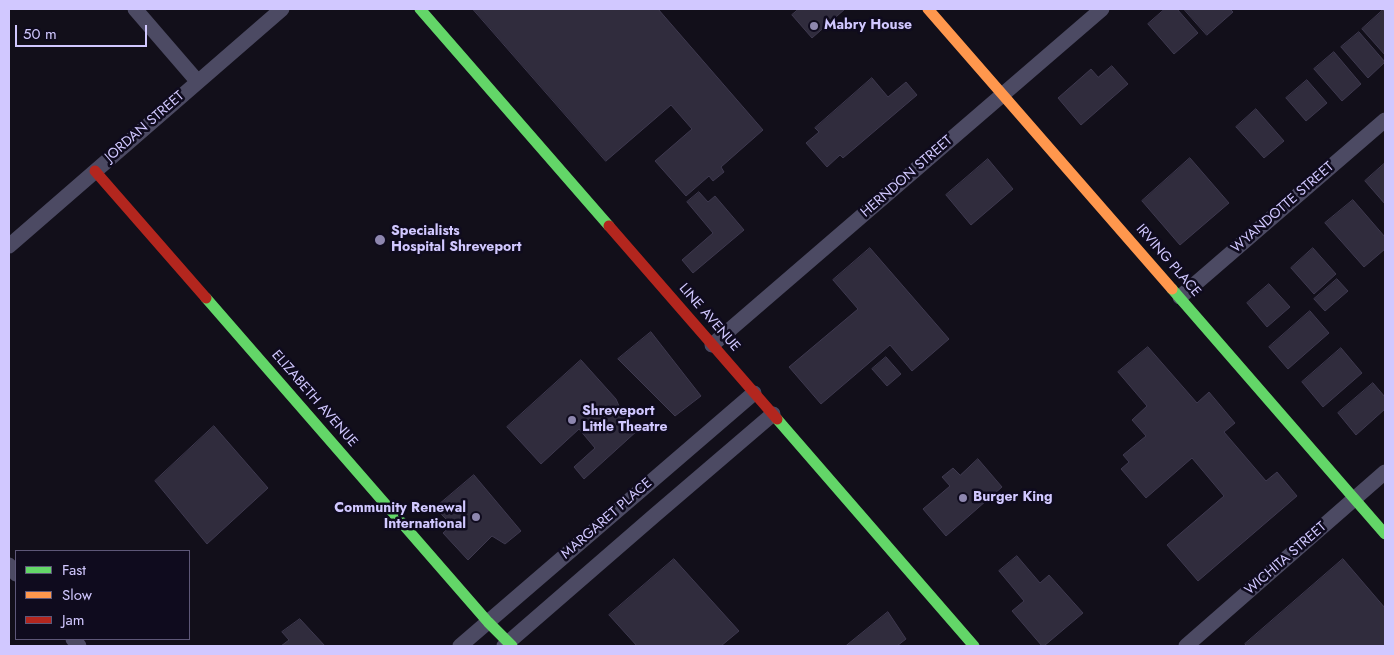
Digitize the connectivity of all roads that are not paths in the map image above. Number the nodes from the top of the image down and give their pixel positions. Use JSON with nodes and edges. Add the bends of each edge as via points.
{"nodes":[{"id":1,"x":135,"y":9,"type":"edge"},
{"id":2,"x":282,"y":9,"type":"edge"},
{"id":3,"x":420,"y":9,"type":"edge"},
{"id":4,"x":928,"y":9,"type":"edge"},
{"id":5,"x":1102,"y":9,"type":"edge"},
{"id":6,"x":198,"y":82,"type":"junction"},
{"id":7,"x":1003,"y":95,"type":"junction"},
{"id":8,"x":1385,"y":120,"type":"edge"},
{"id":9,"x":95,"y":171,"type":"junction"},
{"id":10,"x":9,"y":246,"type":"edge"},
{"id":11,"x":1180,"y":297,"type":"junction"},
{"id":12,"x":712,"y":345,"type":"junction"},
{"id":13,"x":754,"y":392,"type":"junction"},
{"id":14,"x":773,"y":414,"type":"junction"},
{"id":15,"x":1385,"y":472,"type":"edge"},
{"id":16,"x":1354,"y":499,"type":"junction"},
{"id":17,"x":1385,"y":534,"type":"edge"},
{"id":18,"x":488,"y":622,"type":"junction"},
{"id":19,"x":508,"y":645,"type":"edge"},
{"id":20,"x":460,"y":646,"type":"edge"},
{"id":21,"x":974,"y":646,"type":"edge"},
{"id":22,"x":1186,"y":646,"type":"edge"}],
"edges":[{"from":1,"to":6,"type":"street"},
{"from":2,"to":6,"type":"street","name":"JORDAN STREET"},
{"from":3,"to":12,"type":"street","name":"LINE AVENUE"},
{"from":4,"to":7,"type":"street","name":"IRVING PLACE"},
{"from":5,"to":7,"type":"street","name":"HERNDON STREET"},
{"from":6,"to":9,"type":"street","name":"JORDAN STREET"},
{"from":7,"to":11,"type":"street","name":"IRVING PLACE"},
{"from":7,"to":12,"type":"street","name":"HERNDON STREET"},
{"from":8,"to":11,"type":"street","name":"WYANDOTTE STREET"},
{"from":9,"to":10,"type":"street","name":"JORDAN STREET"},
{"from":9,"to":18,"type":"street","name":"ELIZABETH AVENUE"},
{"from":11,"to":16,"type":"street","name":"IRVING PLACE"},
{"from":12,"to":13,"type":"street","name":"LINE AVENUE"},
{"from":13,"to":14,"type":"street","name":"LINE AVENUE"},
{"from":13,"to":18,"type":"street","name":"MARGARET PLACE"},
{"from":14,"to":19,"type":"street","name":"MARGARET PLACE"},
{"from":14,"to":21,"type":"street","name":"LINE AVENUE"},
{"from":15,"to":16,"type":"street","name":"WICHITA STREET"},
{"from":16,"to":17,"type":"street","name":"IRVING PLACE"},
{"from":16,"to":22,"type":"street","name":"WICHITA STREET"},
{"from":18,"to":19,"type":"street","name":"ELIZABETH AVENUE"},
{"from":18,"to":20,"type":"street","name":"MARGARET PLACE"}]}
